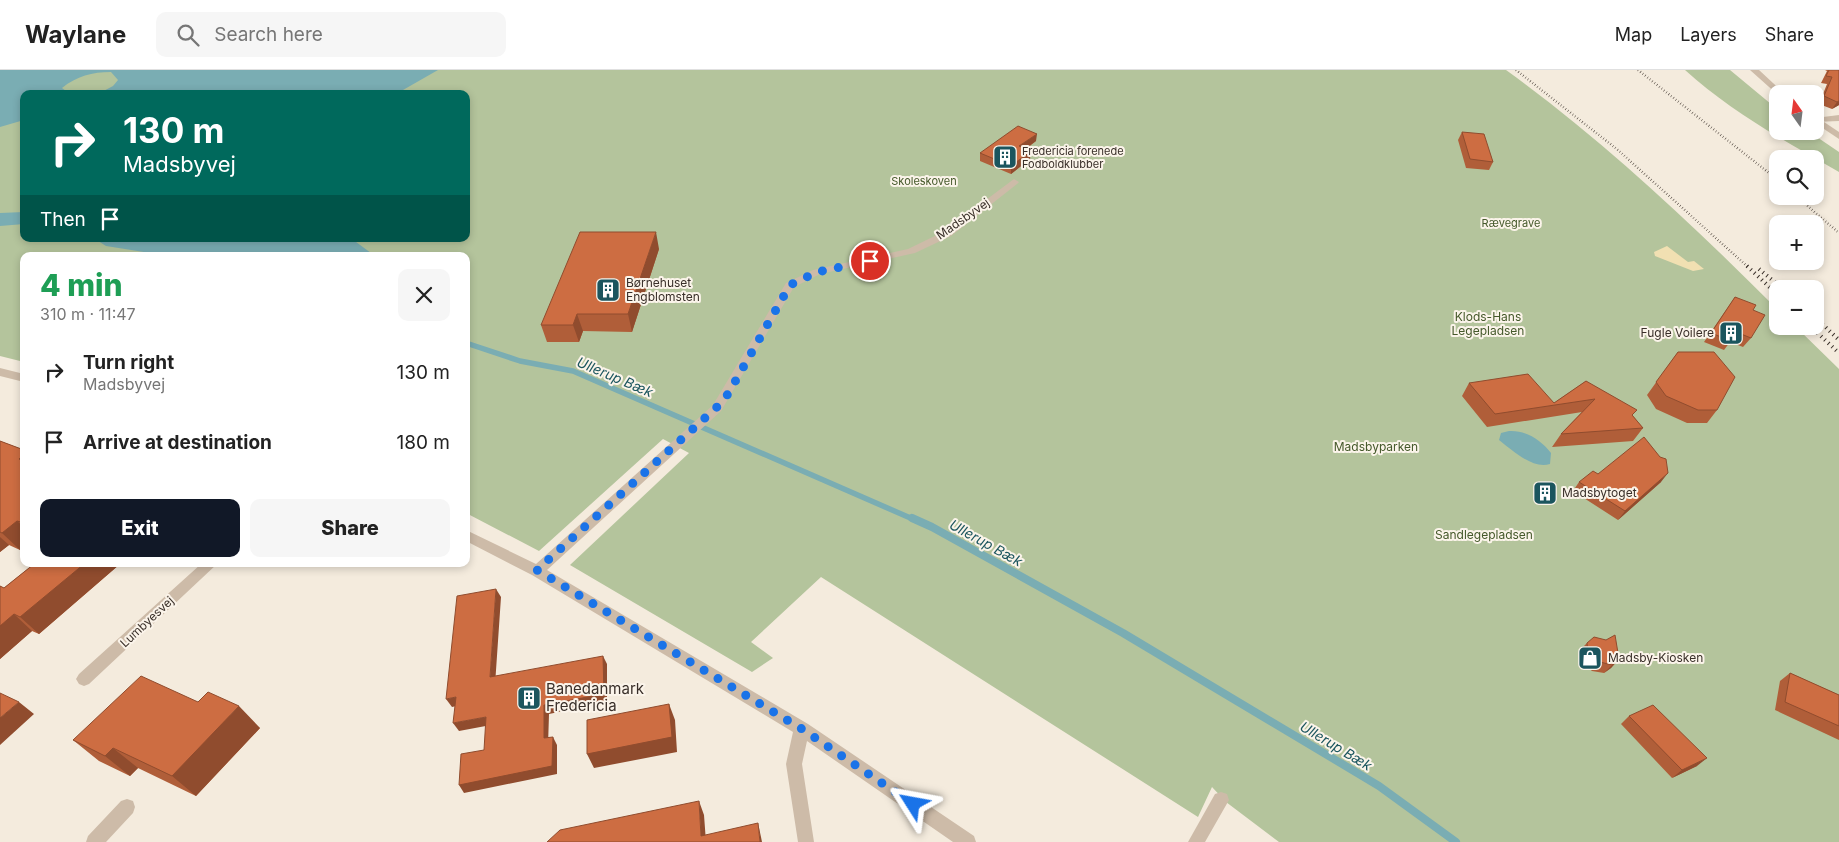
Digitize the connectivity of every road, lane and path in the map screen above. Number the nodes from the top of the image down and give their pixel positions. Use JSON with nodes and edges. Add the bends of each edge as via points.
{"nodes":[{"id":1,"x":1754,"y":70,"type":"edge"},
{"id":2,"x":1771,"y":85,"type":"edge"},
{"id":3,"x":1839,"y":118,"type":"edge"},
{"id":4,"x":1824,"y":119,"type":"edge"},
{"id":5,"x":1824,"y":126,"type":"edge"},
{"id":6,"x":1839,"y":136,"type":"edge"},
{"id":7,"x":1014,"y":182,"type":"dead end"},
{"id":8,"x":0,"y":372,"type":"edge"},
{"id":9,"x":20,"y":377,"type":"edge"},
{"id":10,"x":470,"y":537,"type":"edge"},
{"id":11,"x":207,"y":567,"type":"edge"},
{"id":12,"x":537,"y":570,"type":"junction"},
{"id":13,"x":84,"y":679,"type":"dead end"},
{"id":14,"x":802,"y":729,"type":"junction"},
{"id":15,"x":1221,"y":800,"type":"dead end"},
{"id":16,"x":127,"y":807,"type":"dead end"},
{"id":17,"x":94,"y":842,"type":"edge"},
{"id":18,"x":806,"y":842,"type":"edge"},
{"id":19,"x":968,"y":842,"type":"edge"},
{"id":20,"x":1196,"y":842,"type":"edge"}],
"edges":[{"from":1,"to":2,"type":"street"},
{"from":3,"to":4,"type":"street"},
{"from":5,"to":6,"type":"street"},
{"from":7,"to":12,"type":"street","name":"Madsbyvej","via":[[947,234],[911,251],[817,272],[790,285],[728,394],[716,408],[690,435]]},
{"from":8,"to":9,"type":"street"},
{"from":10,"to":12,"type":"street"},
{"from":11,"to":13,"type":"street","name":"Lumbyesvej"},
{"from":12,"to":14,"type":"street"},
{"from":14,"to":18,"type":"street","via":[[794,764]]},
{"from":14,"to":19,"type":"street"},
{"from":15,"to":20,"type":"street"},
{"from":16,"to":17,"type":"street"}]}
